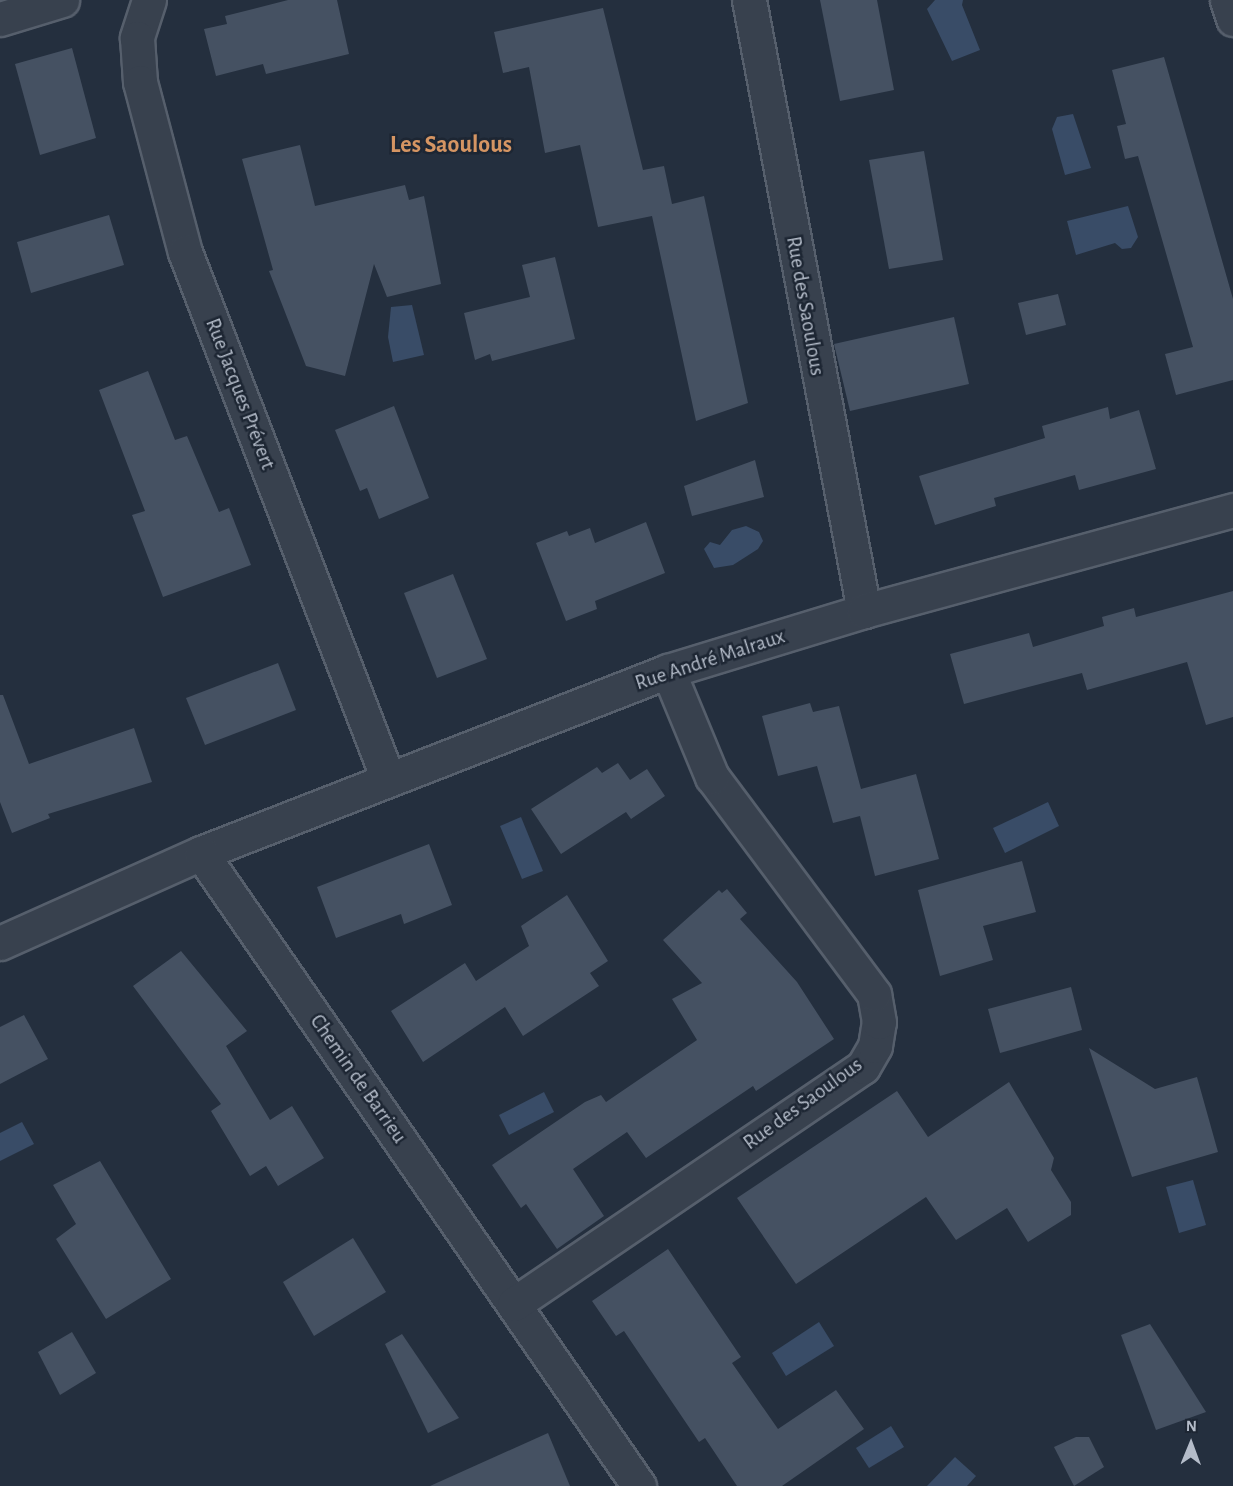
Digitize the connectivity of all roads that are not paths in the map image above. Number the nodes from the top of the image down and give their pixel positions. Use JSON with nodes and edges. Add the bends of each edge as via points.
{"nodes":[{"id":1,"x":62,"y":0,"type":"edge"},
{"id":2,"x":149,"y":0,"type":"edge"},
{"id":3,"x":749,"y":0,"type":"edge"},
{"id":4,"x":1227,"y":0,"type":"edge"},
{"id":5,"x":0,"y":19,"type":"edge"},
{"id":6,"x":1233,"y":19,"type":"edge"},
{"id":7,"x":1233,"y":510,"type":"edge"},
{"id":8,"x":864,"y":611,"type":"junction"},
{"id":9,"x":668,"y":671,"type":"junction"},
{"id":10,"x":388,"y":779,"type":"junction"},
{"id":11,"x":201,"y":853,"type":"junction"},
{"id":12,"x":0,"y":943,"type":"edge"},
{"id":13,"x":514,"y":1304,"type":"junction"},
{"id":14,"x":639,"y":1486,"type":"edge"}],
"edges":[{"from":1,"to":5,"type":"street"},
{"from":2,"to":10,"type":"street","name":"Rue Jacques Prévert","via":[[137,38],[140,82],[185,252]]},
{"from":3,"to":8,"type":"street","name":"Rue des Saoulous"},
{"from":4,"to":6,"type":"street"},
{"from":7,"to":8,"type":"street","name":"Rue André Malraux"},
{"from":8,"to":9,"type":"street","name":"Rue André Malraux"},
{"from":9,"to":10,"type":"street","name":"Rue André Malraux"},
{"from":9,"to":13,"type":"street","name":"Rue des Saoulous","via":[[712,777],[874,994],[879,1022],[875,1046],[863,1067]]},
{"from":10,"to":11,"type":"street","name":"Rue André Malraux"},
{"from":11,"to":12,"type":"street"},
{"from":11,"to":13,"type":"street","name":"Chemin de Barrieu"},
{"from":13,"to":14,"type":"street","name":"Chemin de Barrieu"}]}
